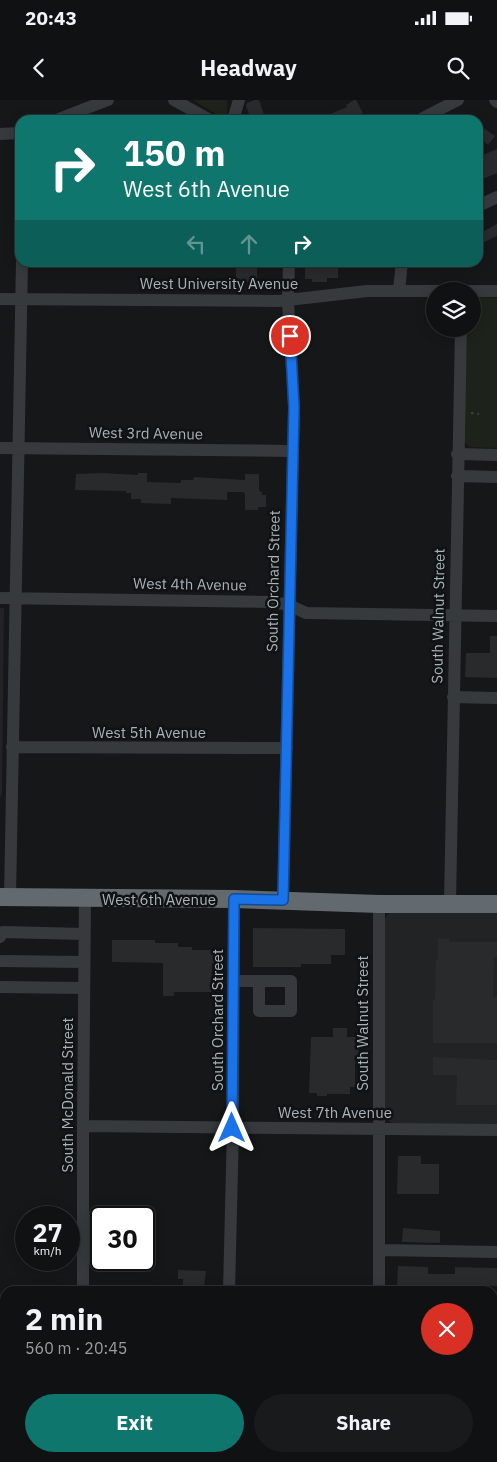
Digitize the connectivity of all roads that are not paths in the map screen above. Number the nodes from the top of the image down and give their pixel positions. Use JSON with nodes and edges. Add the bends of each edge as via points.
{"nodes":[{"id":1,"x":108,"y":100,"type":"edge"},
{"id":2,"x":174,"y":100,"type":"edge"},
{"id":3,"x":239,"y":100,"type":"edge"},
{"id":4,"x":452,"y":102,"type":"edge"},
{"id":5,"x":69,"y":115,"type":"edge"},
{"id":6,"x":201,"y":115,"type":"edge"},
{"id":7,"x":234,"y":115,"type":"edge"},
{"id":8,"x":428,"y":115,"type":"edge"},
{"id":9,"x":15,"y":132,"type":"edge"},
{"id":10,"x":0,"y":134,"type":"edge"},
{"id":11,"x":497,"y":197,"type":"edge"},
{"id":12,"x":483,"y":204,"type":"edge"},
{"id":13,"x":22,"y":267,"type":"edge"},
{"id":14,"x":290,"y":267,"type":"edge"},
{"id":15,"x":401,"y":267,"type":"edge"},
{"id":16,"x":399,"y":290,"type":"junction"},
{"id":17,"x":426,"y":290,"type":"edge"},
{"id":18,"x":481,"y":291,"type":"edge"},
{"id":19,"x":497,"y":291,"type":"edge"},
{"id":20,"x":0,"y":299,"type":"edge"},
{"id":21,"x":23,"y":300,"type":"junction"},
{"id":22,"x":288,"y":301,"type":"junction"},
{"id":23,"x":461,"y":337,"type":"edge"},
{"id":24,"x":0,"y":448,"type":"edge"},
{"id":25,"x":18,"y":449,"type":"junction"},
{"id":26,"x":293,"y":451,"type":"junction"},
{"id":27,"x":457,"y":454,"type":"junction"},
{"id":28,"x":497,"y":455,"type":"edge"},
{"id":29,"x":457,"y":476,"type":"junction"},
{"id":30,"x":497,"y":477,"type":"edge"},
{"id":31,"x":15,"y":597,"type":"junction"},
{"id":32,"x":0,"y":598,"type":"edge"},
{"id":33,"x":289,"y":605,"type":"junction"},
{"id":34,"x":454,"y":615,"type":"junction"},
{"id":35,"x":497,"y":616,"type":"edge"},
{"id":36,"x":453,"y":697,"type":"junction"},
{"id":37,"x":497,"y":698,"type":"edge"},
{"id":38,"x":12,"y":747,"type":"junction"},
{"id":39,"x":287,"y":748,"type":"junction"},
{"id":40,"x":5,"y":812,"type":"edge"},
{"id":41,"x":5,"y":897,"type":"edge"},
{"id":42,"x":85,"y":899,"type":"junction"},
{"id":43,"x":234,"y":899,"type":"junction"},
{"id":44,"x":283,"y":900,"type":"junction"},
{"id":45,"x":450,"y":903,"type":"junction"},
{"id":46,"x":380,"y":904,"type":"junction"},
{"id":47,"x":497,"y":904,"type":"edge"},
{"id":48,"x":84,"y":934,"type":"junction"},
{"id":49,"x":0,"y":937,"type":"edge"},
{"id":50,"x":0,"y":961,"type":"edge"},
{"id":51,"x":84,"y":962,"type":"junction"},
{"id":52,"x":233,"y":981,"type":"junction"},
{"id":53,"x":260,"y":981,"type":"dead end"},
{"id":54,"x":0,"y":987,"type":"edge"},
{"id":55,"x":84,"y":988,"type":"junction"},
{"id":56,"x":82,"y":1126,"type":"junction"},
{"id":57,"x":232,"y":1128,"type":"junction"},
{"id":58,"x":378,"y":1128,"type":"junction"},
{"id":59,"x":497,"y":1130,"type":"edge"},
{"id":60,"x":380,"y":1250,"type":"junction"},
{"id":61,"x":497,"y":1252,"type":"edge"},
{"id":62,"x":83,"y":1286,"type":"edge"},
{"id":63,"x":229,"y":1286,"type":"edge"},
{"id":64,"x":379,"y":1286,"type":"edge"}],
"edges":[{"from":1,"to":5,"type":"street"},
{"from":2,"to":6,"type":"street"},
{"from":3,"to":7,"type":"street"},
{"from":4,"to":8,"type":"street"},
{"from":9,"to":10,"type":"street"},
{"from":11,"to":12,"type":"street"},
{"from":13,"to":21,"type":"street"},
{"from":14,"to":22,"type":"street","name":"South Orchard Street"},
{"from":15,"to":16,"type":"street"},
{"from":16,"to":17,"type":"street","name":"West University Avenue"},
{"from":16,"to":22,"type":"street","name":"West University Avenue"},
{"from":18,"to":19,"type":"street","name":"West University Avenue"},
{"from":20,"to":21,"type":"street","name":"West University Avenue"},
{"from":21,"to":22,"type":"street","name":"West University Avenue"},
{"from":21,"to":25,"type":"street"},
{"from":22,"to":26,"type":"street","name":"South Orchard Street"},
{"from":23,"to":27,"type":"street","name":"South Walnut Street"},
{"from":24,"to":25,"type":"street","name":"West 3rd Avenue"},
{"from":25,"to":26,"type":"street","name":"West 3rd Avenue"},
{"from":25,"to":31,"type":"street"},
{"from":26,"to":33,"type":"street","name":"South Orchard Street"},
{"from":27,"to":28,"type":"street"},
{"from":27,"to":29,"type":"street","name":"South Walnut Street"},
{"from":29,"to":30,"type":"street"},
{"from":29,"to":34,"type":"street","name":"South Walnut Street"},
{"from":31,"to":32,"type":"street","name":"West 4th Avenue"},
{"from":31,"to":33,"type":"street","name":"West 4th Avenue","via":[[274,602]]},
{"from":31,"to":38,"type":"street"},
{"from":33,"to":34,"type":"street","name":"West 4th Avenue","via":[[306,613]]},
{"from":33,"to":39,"type":"street","name":"South Orchard Street"},
{"from":34,"to":35,"type":"street","name":"West 4th Avenue"},
{"from":34,"to":36,"type":"street","name":"South Walnut Street"},
{"from":36,"to":37,"type":"street"},
{"from":36,"to":45,"type":"street","name":"South Walnut Street"},
{"from":38,"to":39,"type":"street","name":"West 5th Avenue"},
{"from":38,"to":40,"type":"street"},
{"from":39,"to":44,"type":"street","name":"South Orchard Street"},
{"from":40,"to":41,"type":"street"},
{"from":41,"to":42,"type":"highway","name":"West 6th Avenue"},
{"from":42,"to":43,"type":"highway","name":"West 6th Avenue"},
{"from":42,"to":48,"type":"street","name":"South McDonald Street"},
{"from":43,"to":44,"type":"highway","name":"West 6th Avenue"},
{"from":43,"to":52,"type":"street","name":"South Orchard Street"},
{"from":44,"to":46,"type":"highway","name":"West 6th Avenue"},
{"from":45,"to":46,"type":"highway","name":"West 6th Avenue"},
{"from":45,"to":47,"type":"highway","name":"West 6th Avenue"},
{"from":46,"to":58,"type":"street","name":"South Walnut Street"},
{"from":48,"to":49,"type":"street","via":[[2,932]]},
{"from":48,"to":51,"type":"street","name":"South McDonald Street"},
{"from":50,"to":51,"type":"street"},
{"from":51,"to":55,"type":"street","name":"South McDonald Street"},
{"from":52,"to":53,"type":"street"},
{"from":52,"to":57,"type":"street","name":"South Orchard Street"},
{"from":54,"to":55,"type":"street"},
{"from":55,"to":56,"type":"street","name":"South McDonald Street"},
{"from":56,"to":57,"type":"street","name":"West 7th Avenue"},
{"from":56,"to":62,"type":"street","name":"South McDonald Street"},
{"from":57,"to":58,"type":"street","name":"West 7th Avenue"},
{"from":57,"to":63,"type":"street","name":"South Orchard Street"},
{"from":58,"to":59,"type":"street","name":"West 7th Avenue"},
{"from":58,"to":60,"type":"street","name":"South Walnut Street"},
{"from":60,"to":61,"type":"street"},
{"from":60,"to":64,"type":"street","name":"South Walnut Street"}]}
